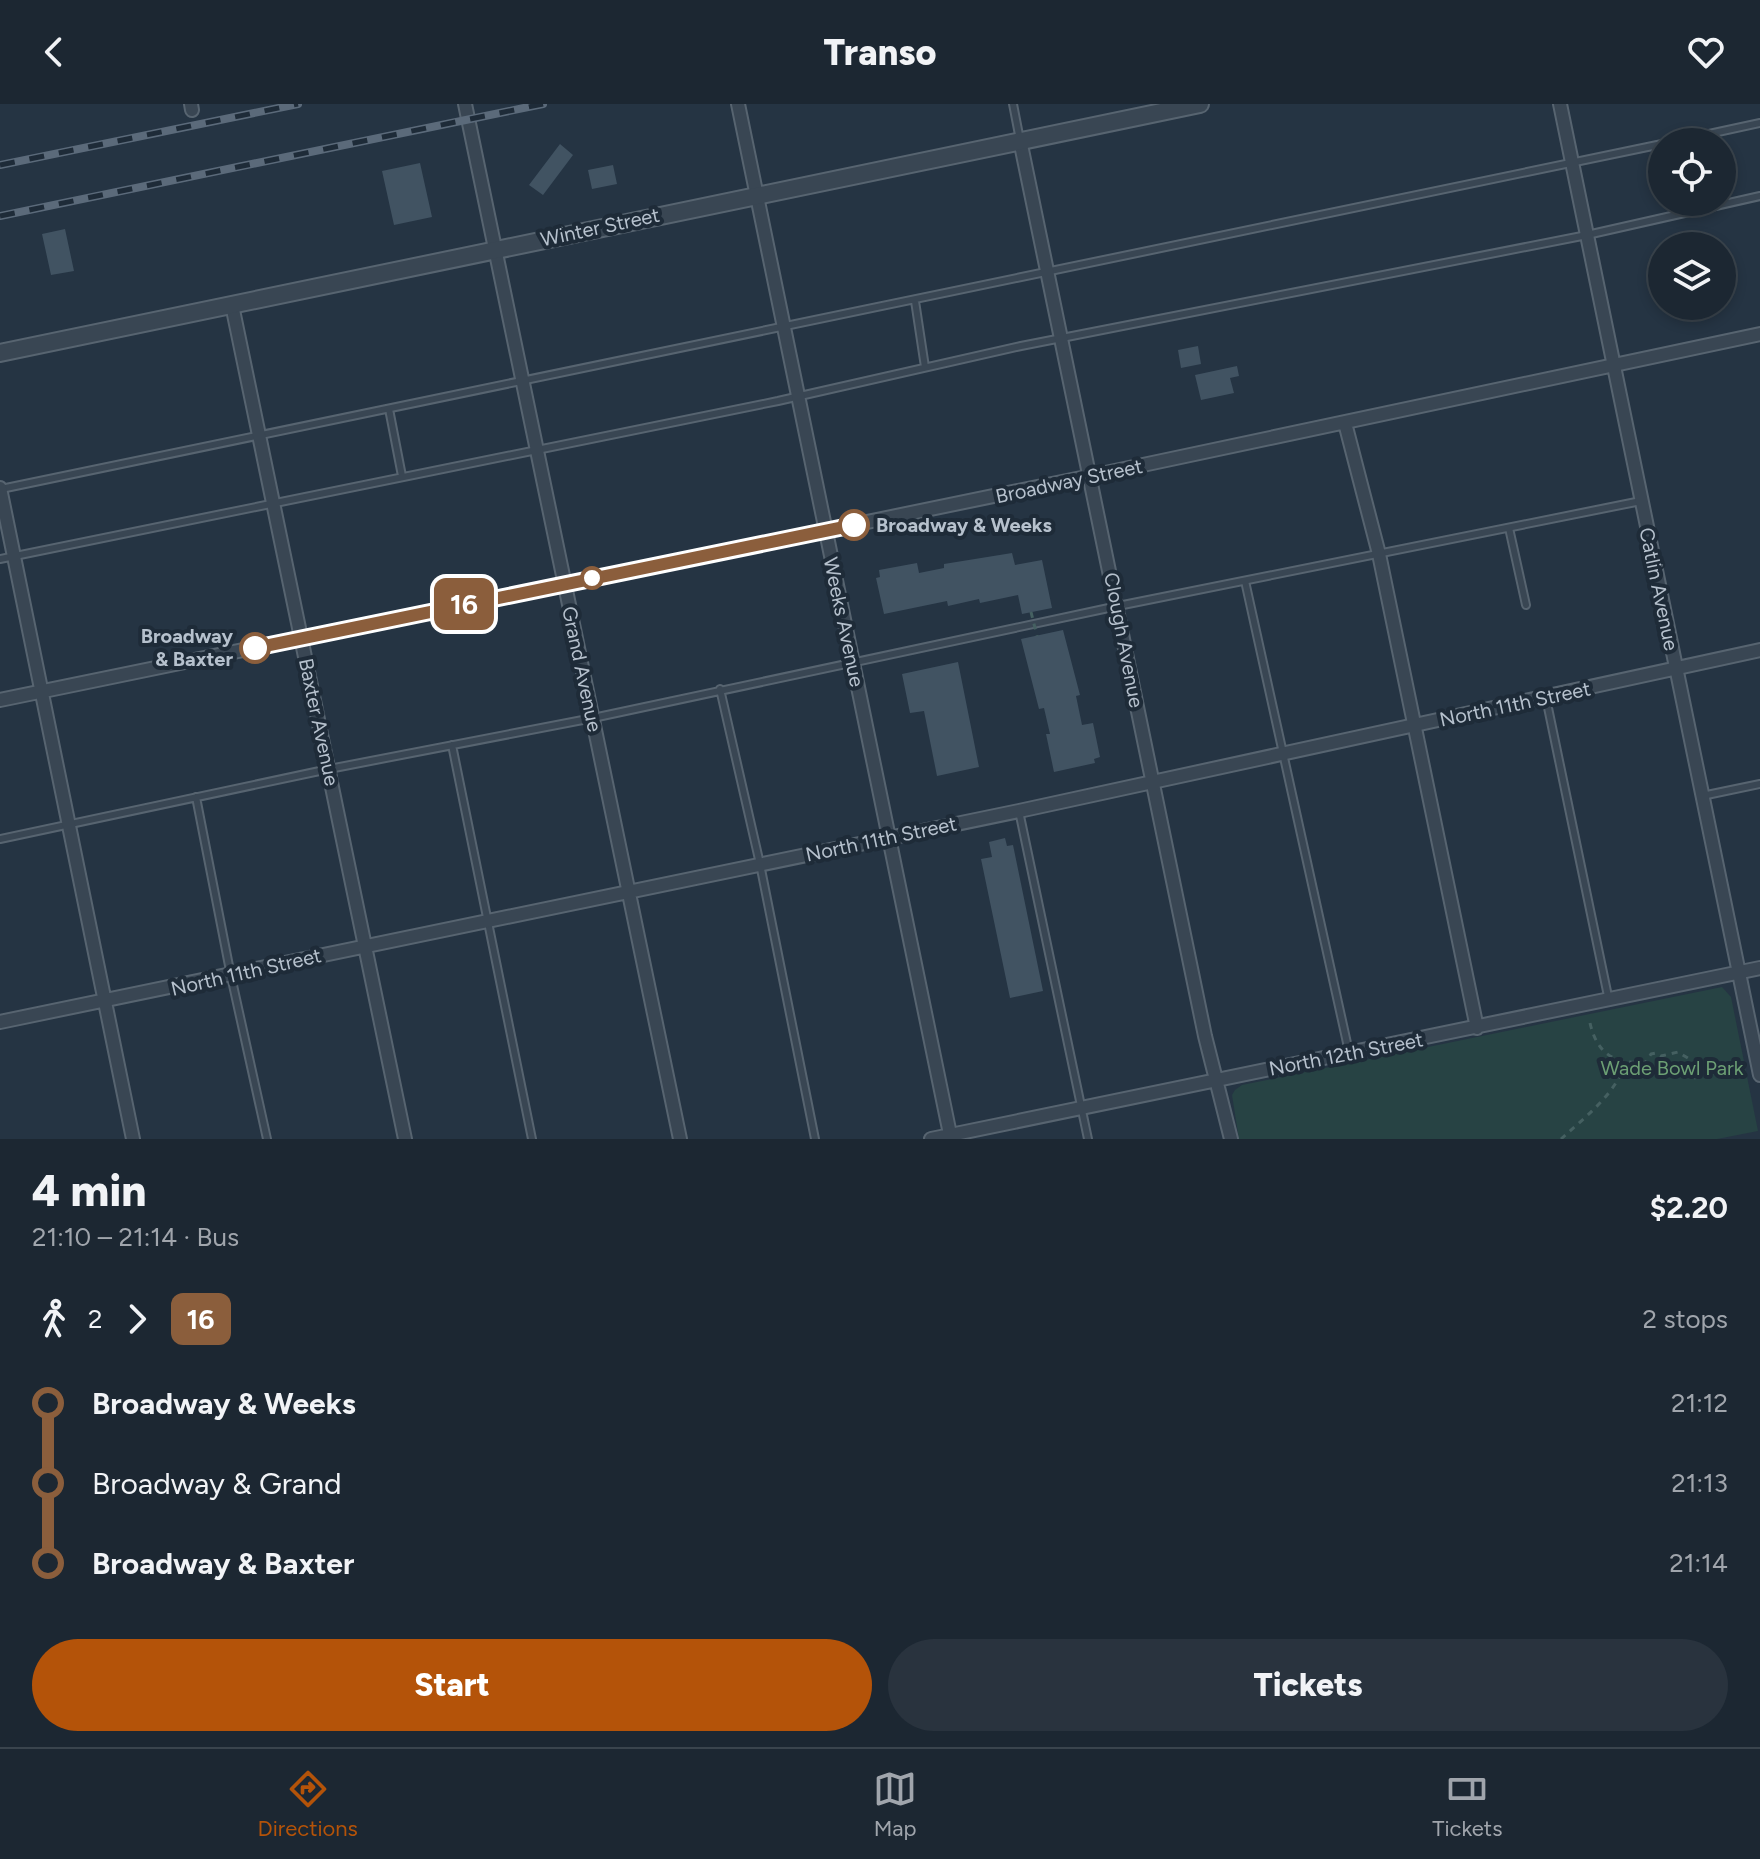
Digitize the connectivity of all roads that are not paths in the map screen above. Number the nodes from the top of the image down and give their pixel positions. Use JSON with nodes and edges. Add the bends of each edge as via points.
{"nodes":[{"id":1,"x":465,"y":104,"type":"edge"},
{"id":2,"x":738,"y":104,"type":"edge"},
{"id":3,"x":1013,"y":104,"type":"edge"},
{"id":4,"x":1200,"y":104,"type":"edge"},
{"id":5,"x":1560,"y":104,"type":"edge"},
{"id":6,"x":1760,"y":123,"type":"edge"},
{"id":7,"x":1736,"y":128,"type":"edge"},
{"id":8,"x":1020,"y":140,"type":"junction"},
{"id":9,"x":1648,"y":147,"type":"edge"},
{"id":10,"x":1572,"y":164,"type":"junction"},
{"id":11,"x":756,"y":195,"type":"junction"},
{"id":12,"x":1760,"y":196,"type":"edge"},
{"id":13,"x":1587,"y":235,"type":"junction"},
{"id":14,"x":494,"y":249,"type":"junction"},
{"id":15,"x":1046,"y":272,"type":"junction"},
{"id":16,"x":915,"y":301,"type":"junction"},
{"id":17,"x":232,"y":305,"type":"junction"},
{"id":18,"x":784,"y":327,"type":"junction"},
{"id":19,"x":1760,"y":334,"type":"edge"},
{"id":20,"x":1061,"y":339,"type":"junction"},
{"id":21,"x":0,"y":353,"type":"edge"},
{"id":22,"x":1615,"y":366,"type":"junction"},
{"id":23,"x":925,"y":367,"type":"junction"},
{"id":24,"x":522,"y":382,"type":"junction"},
{"id":25,"x":798,"y":396,"type":"junction"},
{"id":26,"x":389,"y":409,"type":"junction"},
{"id":27,"x":1345,"y":423,"type":"junction"},
{"id":28,"x":260,"y":436,"type":"junction"},
{"id":29,"x":535,"y":449,"type":"junction"},
{"id":30,"x":402,"y":476,"type":"junction"},
{"id":31,"x":1091,"y":476,"type":"junction"},
{"id":32,"x":0,"y":489,"type":"edge"},
{"id":33,"x":1641,"y":501,"type":"junction"},
{"id":34,"x":273,"y":502,"type":"junction"},
{"id":35,"x":1509,"y":528,"type":"junction"},
{"id":36,"x":826,"y":531,"type":"junction"},
{"id":37,"x":1379,"y":554,"type":"junction"},
{"id":38,"x":14,"y":557,"type":"junction"},
{"id":39,"x":0,"y":559,"type":"edge"},
{"id":40,"x":1245,"y":581,"type":"junction"},
{"id":41,"x":564,"y":583,"type":"junction"},
{"id":42,"x":1526,"y":605,"type":"dead end"},
{"id":43,"x":1118,"y":606,"type":"junction"},
{"id":44,"x":302,"y":639,"type":"junction"},
{"id":45,"x":1760,"y":650,"type":"edge"},
{"id":46,"x":853,"y":663,"type":"junction"},
{"id":47,"x":1675,"y":669,"type":"junction"},
{"id":48,"x":720,"y":689,"type":"junction"},
{"id":49,"x":41,"y":691,"type":"junction"},
{"id":50,"x":1546,"y":698,"type":"junction"},
{"id":51,"x":0,"y":700,"type":"edge"},
{"id":52,"x":593,"y":718,"type":"junction"},
{"id":53,"x":1414,"y":726,"type":"junction"},
{"id":54,"x":452,"y":745,"type":"junction"},
{"id":55,"x":1282,"y":753,"type":"junction"},
{"id":56,"x":329,"y":769,"type":"junction"},
{"id":57,"x":1152,"y":782,"type":"junction"},
{"id":58,"x":1760,"y":784,"type":"edge"},
{"id":59,"x":1702,"y":796,"type":"junction"},
{"id":60,"x":196,"y":797,"type":"junction"},
{"id":61,"x":1019,"y":811,"type":"junction"},
{"id":62,"x":69,"y":824,"type":"junction"},
{"id":63,"x":889,"y":838,"type":"junction"},
{"id":64,"x":0,"y":839,"type":"edge"},
{"id":65,"x":760,"y":864,"type":"junction"},
{"id":66,"x":629,"y":892,"type":"junction"},
{"id":67,"x":487,"y":920,"type":"junction"},
{"id":68,"x":365,"y":945,"type":"junction"},
{"id":69,"x":1760,"y":968,"type":"edge"},
{"id":70,"x":1739,"y":973,"type":"junction"},
{"id":71,"x":231,"y":976,"type":"junction"},
{"id":72,"x":1609,"y":1001,"type":"junction"},
{"id":73,"x":104,"y":1002,"type":"junction"},
{"id":74,"x":0,"y":1022,"type":"edge"},
{"id":75,"x":1477,"y":1028,"type":"junction"},
{"id":76,"x":1349,"y":1052,"type":"junction"},
{"id":77,"x":1760,"y":1075,"type":"edge"},
{"id":78,"x":1218,"y":1080,"type":"junction"},
{"id":79,"x":1082,"y":1108,"type":"junction"},
{"id":80,"x":951,"y":1137,"type":"edge"},
{"id":81,"x":133,"y":1139,"type":"edge"},
{"id":82,"x":267,"y":1139,"type":"edge"},
{"id":83,"x":405,"y":1139,"type":"edge"},
{"id":84,"x":532,"y":1139,"type":"edge"},
{"id":85,"x":680,"y":1139,"type":"edge"},
{"id":86,"x":815,"y":1139,"type":"edge"},
{"id":87,"x":931,"y":1139,"type":"edge"},
{"id":88,"x":1088,"y":1139,"type":"edge"},
{"id":89,"x":1231,"y":1139,"type":"edge"}],
"edges":[{"from":1,"to":14,"type":"street","name":"Grand Avenue"},
{"from":2,"to":11,"type":"street","name":"Weeks Avenue"},
{"from":3,"to":8,"type":"lane"},
{"from":4,"to":8,"type":"street","name":"Winter Street"},
{"from":5,"to":10,"type":"street","name":"Catlin Avenue"},
{"from":6,"to":7,"type":"lane"},
{"from":8,"to":11,"type":"street","name":"Winter Street"},
{"from":8,"to":15,"type":"street","name":"Clough Avenue"},
{"from":9,"to":10,"type":"lane"},
{"from":10,"to":13,"type":"street","name":"Catlin Avenue"},
{"from":10,"to":15,"type":"lane"},
{"from":11,"to":14,"type":"street","name":"Winter Street"},
{"from":11,"to":18,"type":"street","name":"Weeks Avenue"},
{"from":12,"to":13,"type":"lane"},
{"from":13,"to":20,"type":"lane"},
{"from":13,"to":22,"type":"street","name":"Catlin Avenue"},
{"from":14,"to":17,"type":"street","name":"Winter Street"},
{"from":14,"to":24,"type":"street","name":"Grand Avenue"},
{"from":15,"to":16,"type":"lane"},
{"from":15,"to":20,"type":"street","name":"Clough Avenue"},
{"from":16,"to":18,"type":"lane"},
{"from":16,"to":23,"type":"lane"},
{"from":17,"to":21,"type":"street","name":"Winter Street"},
{"from":17,"to":28,"type":"street","name":"Baxter Avenue"},
{"from":18,"to":24,"type":"lane"},
{"from":18,"to":25,"type":"street","name":"Weeks Avenue"},
{"from":19,"to":22,"type":"street","name":"Broadway Street"},
{"from":20,"to":23,"type":"lane"},
{"from":20,"to":31,"type":"street","name":"Clough Avenue"},
{"from":22,"to":27,"type":"street","name":"Broadway Street"},
{"from":22,"to":33,"type":"street","name":"Catlin Avenue"},
{"from":23,"to":25,"type":"lane"},
{"from":24,"to":26,"type":"lane"},
{"from":24,"to":29,"type":"street","name":"Grand Avenue"},
{"from":25,"to":29,"type":"lane"},
{"from":25,"to":36,"type":"street","name":"Weeks Avenue"},
{"from":26,"to":28,"type":"lane"},
{"from":26,"to":30,"type":"lane"},
{"from":27,"to":31,"type":"street","name":"Broadway Street"},
{"from":27,"to":37,"type":"street"},
{"from":28,"to":32,"type":"lane"},
{"from":28,"to":34,"type":"street","name":"Baxter Avenue"},
{"from":29,"to":30,"type":"lane"},
{"from":29,"to":41,"type":"street","name":"Grand Avenue"},
{"from":30,"to":34,"type":"lane"},
{"from":31,"to":36,"type":"street","name":"Broadway Street"},
{"from":31,"to":43,"type":"street","name":"Clough Avenue"},
{"from":32,"to":38,"type":"street"},
{"from":33,"to":35,"type":"lane"},
{"from":33,"to":47,"type":"street","name":"Catlin Avenue"},
{"from":34,"to":38,"type":"lane"},
{"from":34,"to":44,"type":"street","name":"Baxter Avenue"},
{"from":35,"to":37,"type":"lane"},
{"from":35,"to":42,"type":"lane"},
{"from":36,"to":41,"type":"street","name":"Broadway Street"},
{"from":36,"to":46,"type":"street","name":"Weeks Avenue"},
{"from":37,"to":40,"type":"lane"},
{"from":37,"to":53,"type":"street"},
{"from":38,"to":39,"type":"lane"},
{"from":38,"to":49,"type":"street"},
{"from":40,"to":43,"type":"lane"},
{"from":40,"to":55,"type":"lane"},
{"from":41,"to":44,"type":"street","name":"Broadway Street"},
{"from":41,"to":52,"type":"street","name":"Grand Avenue"},
{"from":43,"to":46,"type":"lane"},
{"from":43,"to":57,"type":"street","name":"Clough Avenue"},
{"from":44,"to":49,"type":"street","name":"Broadway Street"},
{"from":44,"to":56,"type":"street","name":"Baxter Avenue"},
{"from":45,"to":47,"type":"street","name":"North 11th Street"},
{"from":46,"to":48,"type":"lane"},
{"from":46,"to":63,"type":"street","name":"Weeks Avenue"},
{"from":47,"to":50,"type":"street","name":"North 11th Street"},
{"from":47,"to":59,"type":"street","name":"Catlin Avenue"},
{"from":48,"to":52,"type":"lane"},
{"from":48,"to":65,"type":"lane"},
{"from":49,"to":51,"type":"street","name":"Broadway Street"},
{"from":49,"to":62,"type":"street"},
{"from":50,"to":53,"type":"street","name":"North 11th Street"},
{"from":50,"to":72,"type":"lane"},
{"from":52,"to":54,"type":"lane"},
{"from":52,"to":66,"type":"street","name":"Grand Avenue"},
{"from":53,"to":55,"type":"street","name":"North 11th Street"},
{"from":53,"to":75,"type":"street"},
{"from":54,"to":56,"type":"lane"},
{"from":54,"to":67,"type":"lane"},
{"from":55,"to":57,"type":"street","name":"North 11th Street"},
{"from":55,"to":76,"type":"lane"},
{"from":56,"to":60,"type":"lane"},
{"from":56,"to":68,"type":"street","name":"Baxter Avenue"},
{"from":57,"to":61,"type":"street","name":"North 11th Street"},
{"from":57,"to":78,"type":"street","name":"Clough Avenue"},
{"from":58,"to":59,"type":"lane"},
{"from":59,"to":70,"type":"street","name":"Catlin Avenue"},
{"from":60,"to":62,"type":"lane"},
{"from":60,"to":71,"type":"lane"},
{"from":61,"to":63,"type":"street","name":"North 11th Street"},
{"from":61,"to":79,"type":"lane"},
{"from":62,"to":64,"type":"lane"},
{"from":62,"to":73,"type":"street"},
{"from":63,"to":65,"type":"street","name":"North 11th Street"},
{"from":63,"to":80,"type":"street","name":"Weeks Avenue"},
{"from":65,"to":66,"type":"street","name":"North 11th Street"},
{"from":65,"to":86,"type":"lane"},
{"from":66,"to":67,"type":"street","name":"North 11th Street"},
{"from":66,"to":85,"type":"street","name":"Grand Avenue"},
{"from":67,"to":68,"type":"street","name":"North 11th Street"},
{"from":67,"to":84,"type":"lane"},
{"from":68,"to":71,"type":"street","name":"North 11th Street"},
{"from":68,"to":83,"type":"street","name":"Baxter Avenue"},
{"from":69,"to":70,"type":"street","name":"North 12th Street"},
{"from":70,"to":72,"type":"street","name":"North 12th Street"},
{"from":70,"to":77,"type":"street","name":"Catlin Avenue"},
{"from":71,"to":73,"type":"street","name":"North 11th Street"},
{"from":71,"to":82,"type":"lane"},
{"from":72,"to":75,"type":"street","name":"North 12th Street"},
{"from":73,"to":74,"type":"street","name":"North 11th Street"},
{"from":73,"to":81,"type":"street"},
{"from":75,"to":76,"type":"street","name":"North 12th Street"},
{"from":76,"to":78,"type":"street","name":"North 12th Street"},
{"from":78,"to":79,"type":"street","name":"North 12th Street"},
{"from":78,"to":89,"type":"street","name":"Clough Avenue"},
{"from":79,"to":80,"type":"street","name":"North 12th Street"},
{"from":79,"to":88,"type":"lane"},
{"from":80,"to":87,"type":"street","name":"North 12th Street"}]}
